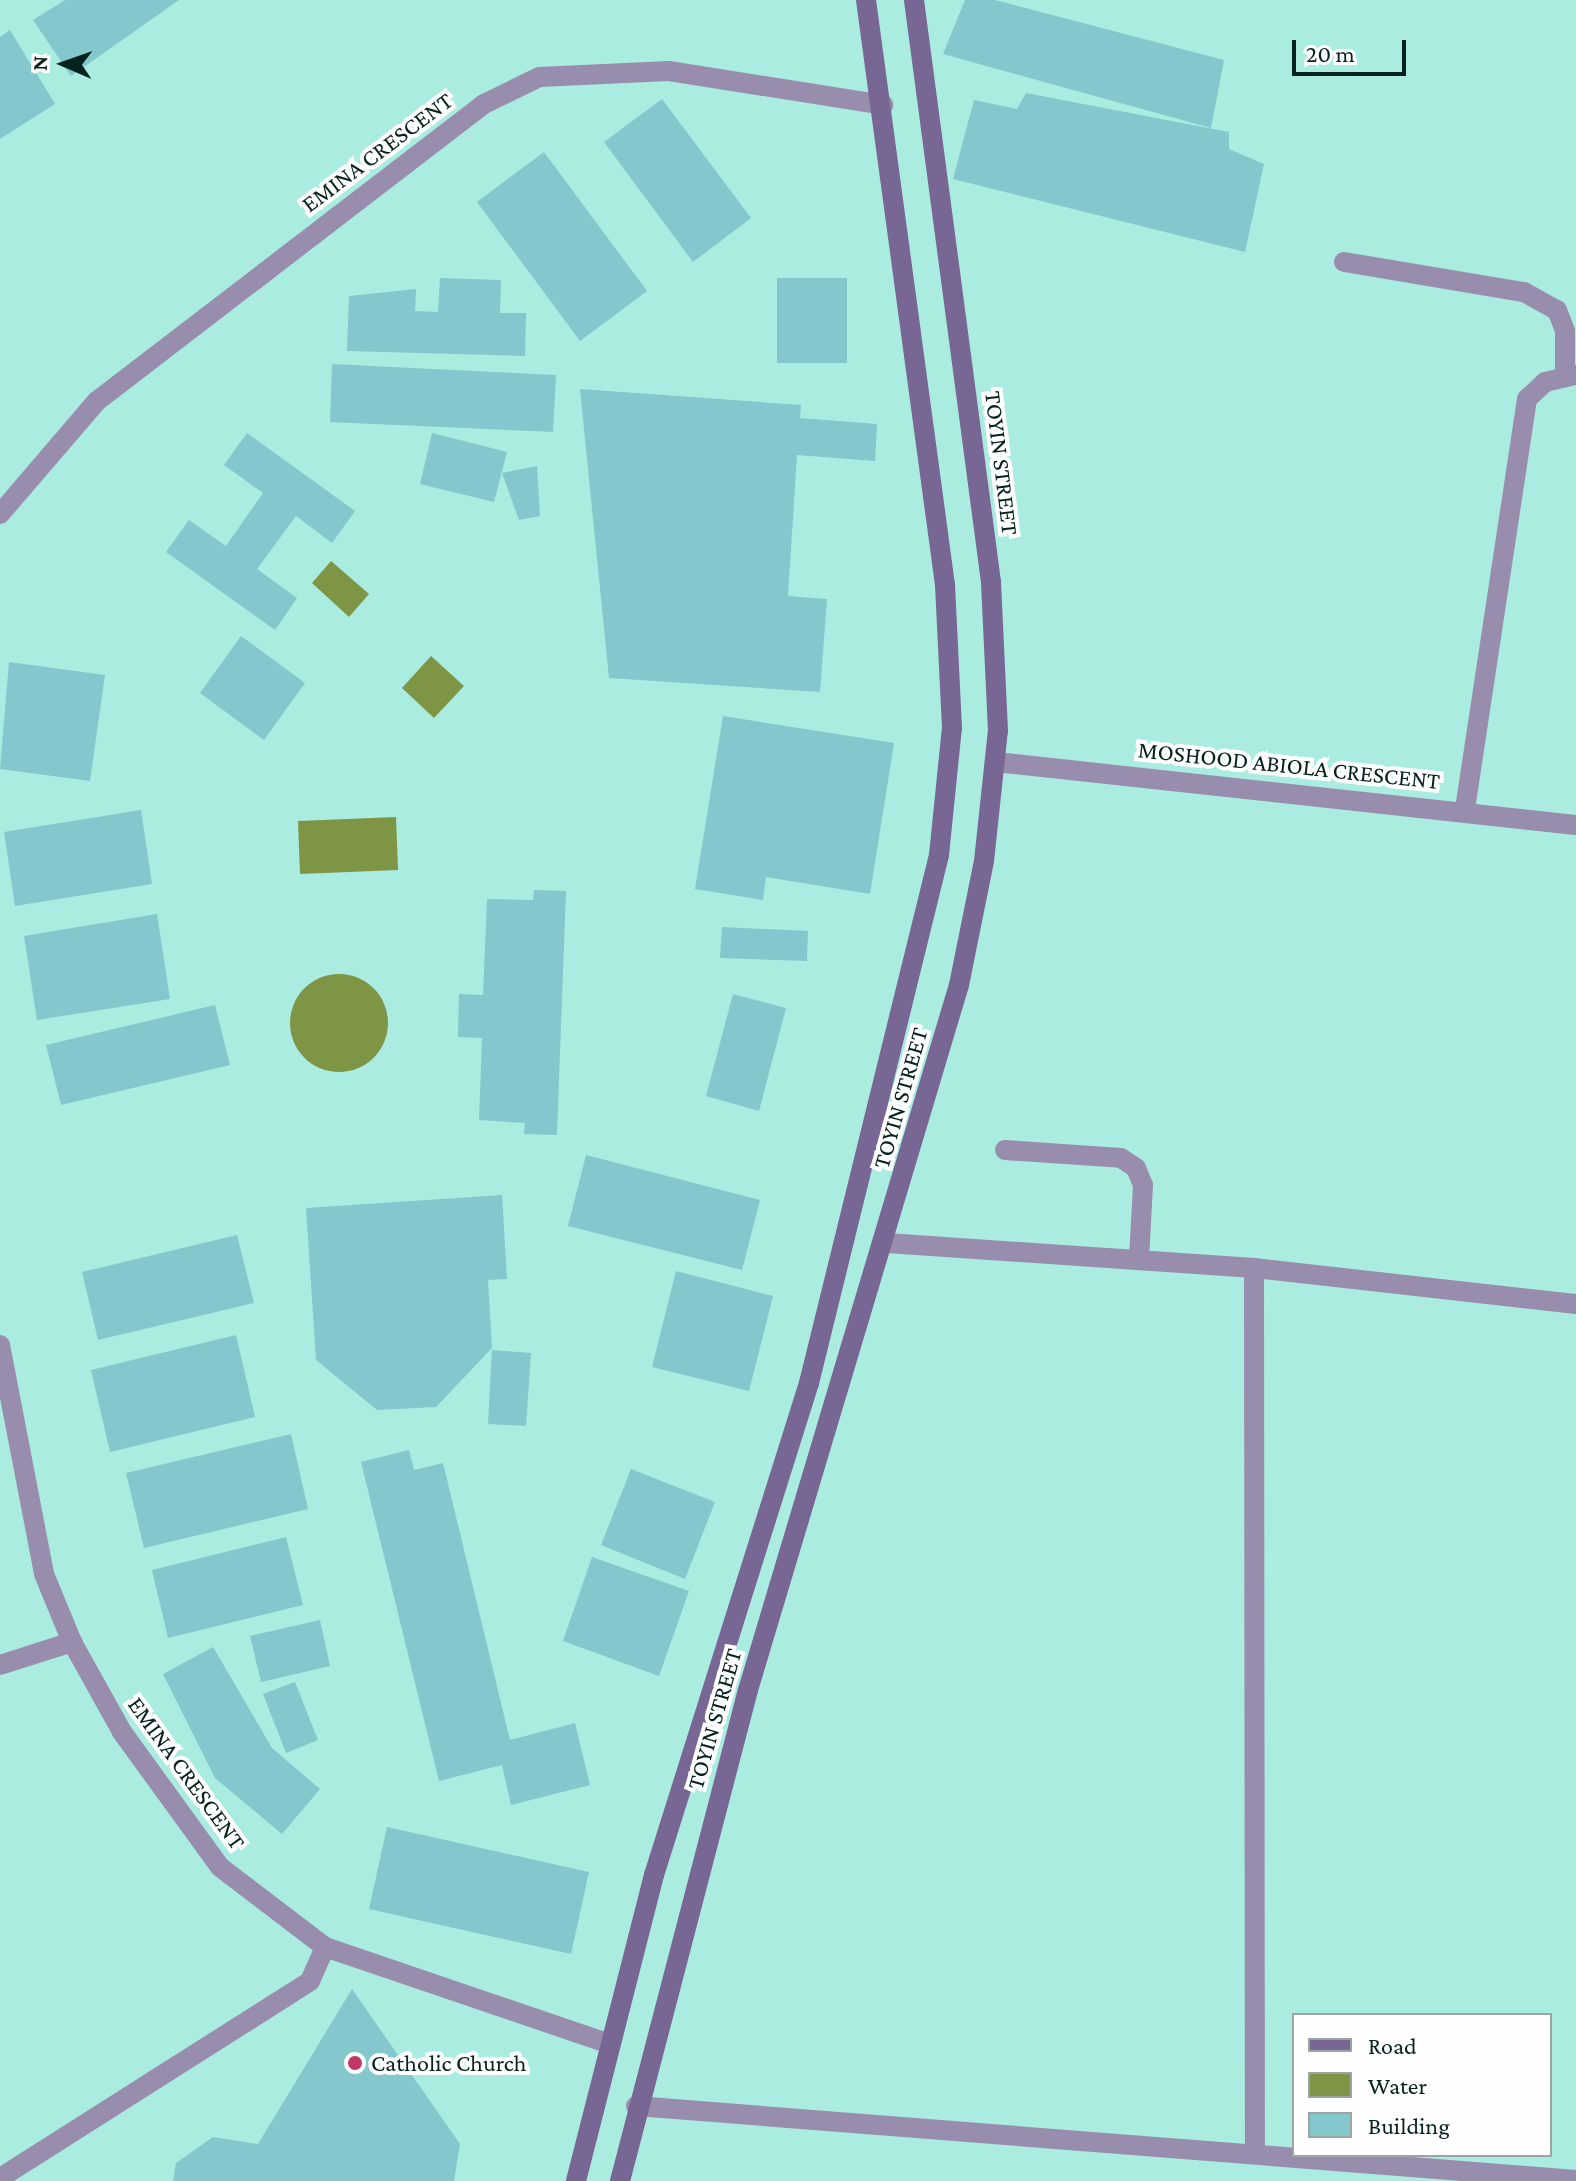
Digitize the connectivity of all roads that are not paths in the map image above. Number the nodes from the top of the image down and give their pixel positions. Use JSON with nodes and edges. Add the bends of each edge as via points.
{"nodes":[{"id":1,"x":866,"y":0,"type":"edge"},
{"id":2,"x":914,"y":0,"type":"edge"},
{"id":3,"x":883,"y":105,"type":"junction"},
{"id":4,"x":1344,"y":262,"type":"dead end"},
{"id":5,"x":1570,"y":375,"type":"edge"},
{"id":6,"x":0,"y":514,"type":"edge"},
{"id":7,"x":996,"y":762,"type":"junction"},
{"id":8,"x":1465,"y":809,"type":"junction"},
{"id":9,"x":1576,"y":825,"type":"edge"},
{"id":10,"x":1005,"y":1150,"type":"dead end"},
{"id":11,"x":887,"y":1243,"type":"junction"},
{"id":12,"x":1139,"y":1260,"type":"junction"},
{"id":13,"x":1254,"y":1268,"type":"junction"},
{"id":14,"x":1576,"y":1304,"type":"edge"},
{"id":15,"x":0,"y":1345,"type":"edge"},
{"id":16,"x":72,"y":1642,"type":"junction"},
{"id":17,"x":0,"y":1665,"type":"edge"},
{"id":18,"x":325,"y":1947,"type":"junction"},
{"id":19,"x":610,"y":2044,"type":"junction"},
{"id":20,"x":636,"y":2106,"type":"junction"},
{"id":21,"x":1255,"y":2154,"type":"junction"},
{"id":22,"x":1292,"y":2157,"type":"edge"},
{"id":23,"x":1292,"y":2157,"type":"edge"},
{"id":24,"x":0,"y":2178,"type":"edge"},
{"id":25,"x":1576,"y":2180,"type":"edge"},
{"id":26,"x":576,"y":2181,"type":"edge"},
{"id":27,"x":620,"y":2181,"type":"edge"}],
"edges":[{"from":1,"to":3,"type":"street","name":"TOYIN STREET"},
{"from":2,"to":7,"type":"street","name":"TOYIN STREET","via":[[991,582]]},
{"from":3,"to":6,"type":"street","name":"EMINA CRESCENT","via":[[669,71],[539,77],[484,104],[97,401]]},
{"from":3,"to":19,"type":"street","name":"TOYIN STREET","via":[[945,585],[952,728],[939,855],[809,1383],[712,1679]]},
{"from":4,"to":5,"type":"street","via":[[1524,292],[1557,310]]},
{"from":5,"to":8,"type":"street","via":[[1527,399]]},
{"from":7,"to":8,"type":"street","name":"MOSHOOD ABIOLA CRESCENT"},
{"from":7,"to":11,"type":"street","name":"TOYIN STREET","via":[[959,985]]},
{"from":8,"to":9,"type":"street","name":"MOSHOOD ABIOLA CRESCENT"},
{"from":10,"to":12,"type":"street","via":[[1121,1158],[1136,1168],[1143,1185]]},
{"from":11,"to":12,"type":"street"},
{"from":11,"to":20,"type":"street","name":"TOYIN STREET","via":[[748,1690]]},
{"from":12,"to":13,"type":"street"},
{"from":13,"to":14,"type":"street"},
{"from":13,"to":21,"type":"street"},
{"from":15,"to":16,"type":"street","name":"EMINA CRESCENT","via":[[44,1574]]},
{"from":16,"to":17,"type":"street"},
{"from":16,"to":18,"type":"street","name":"EMINA CRESCENT","via":[[122,1732],[220,1867]]},
{"from":18,"to":19,"type":"street","name":"EMINA CRESCENT"},
{"from":18,"to":24,"type":"street","via":[[310,1981]]},
{"from":19,"to":26,"type":"street","name":"TOYIN STREET"},
{"from":20,"to":21,"type":"street"},
{"from":20,"to":27,"type":"street","name":"TOYIN STREET"},
{"from":21,"to":22,"type":"street"},
{"from":23,"to":25,"type":"street"}]}
